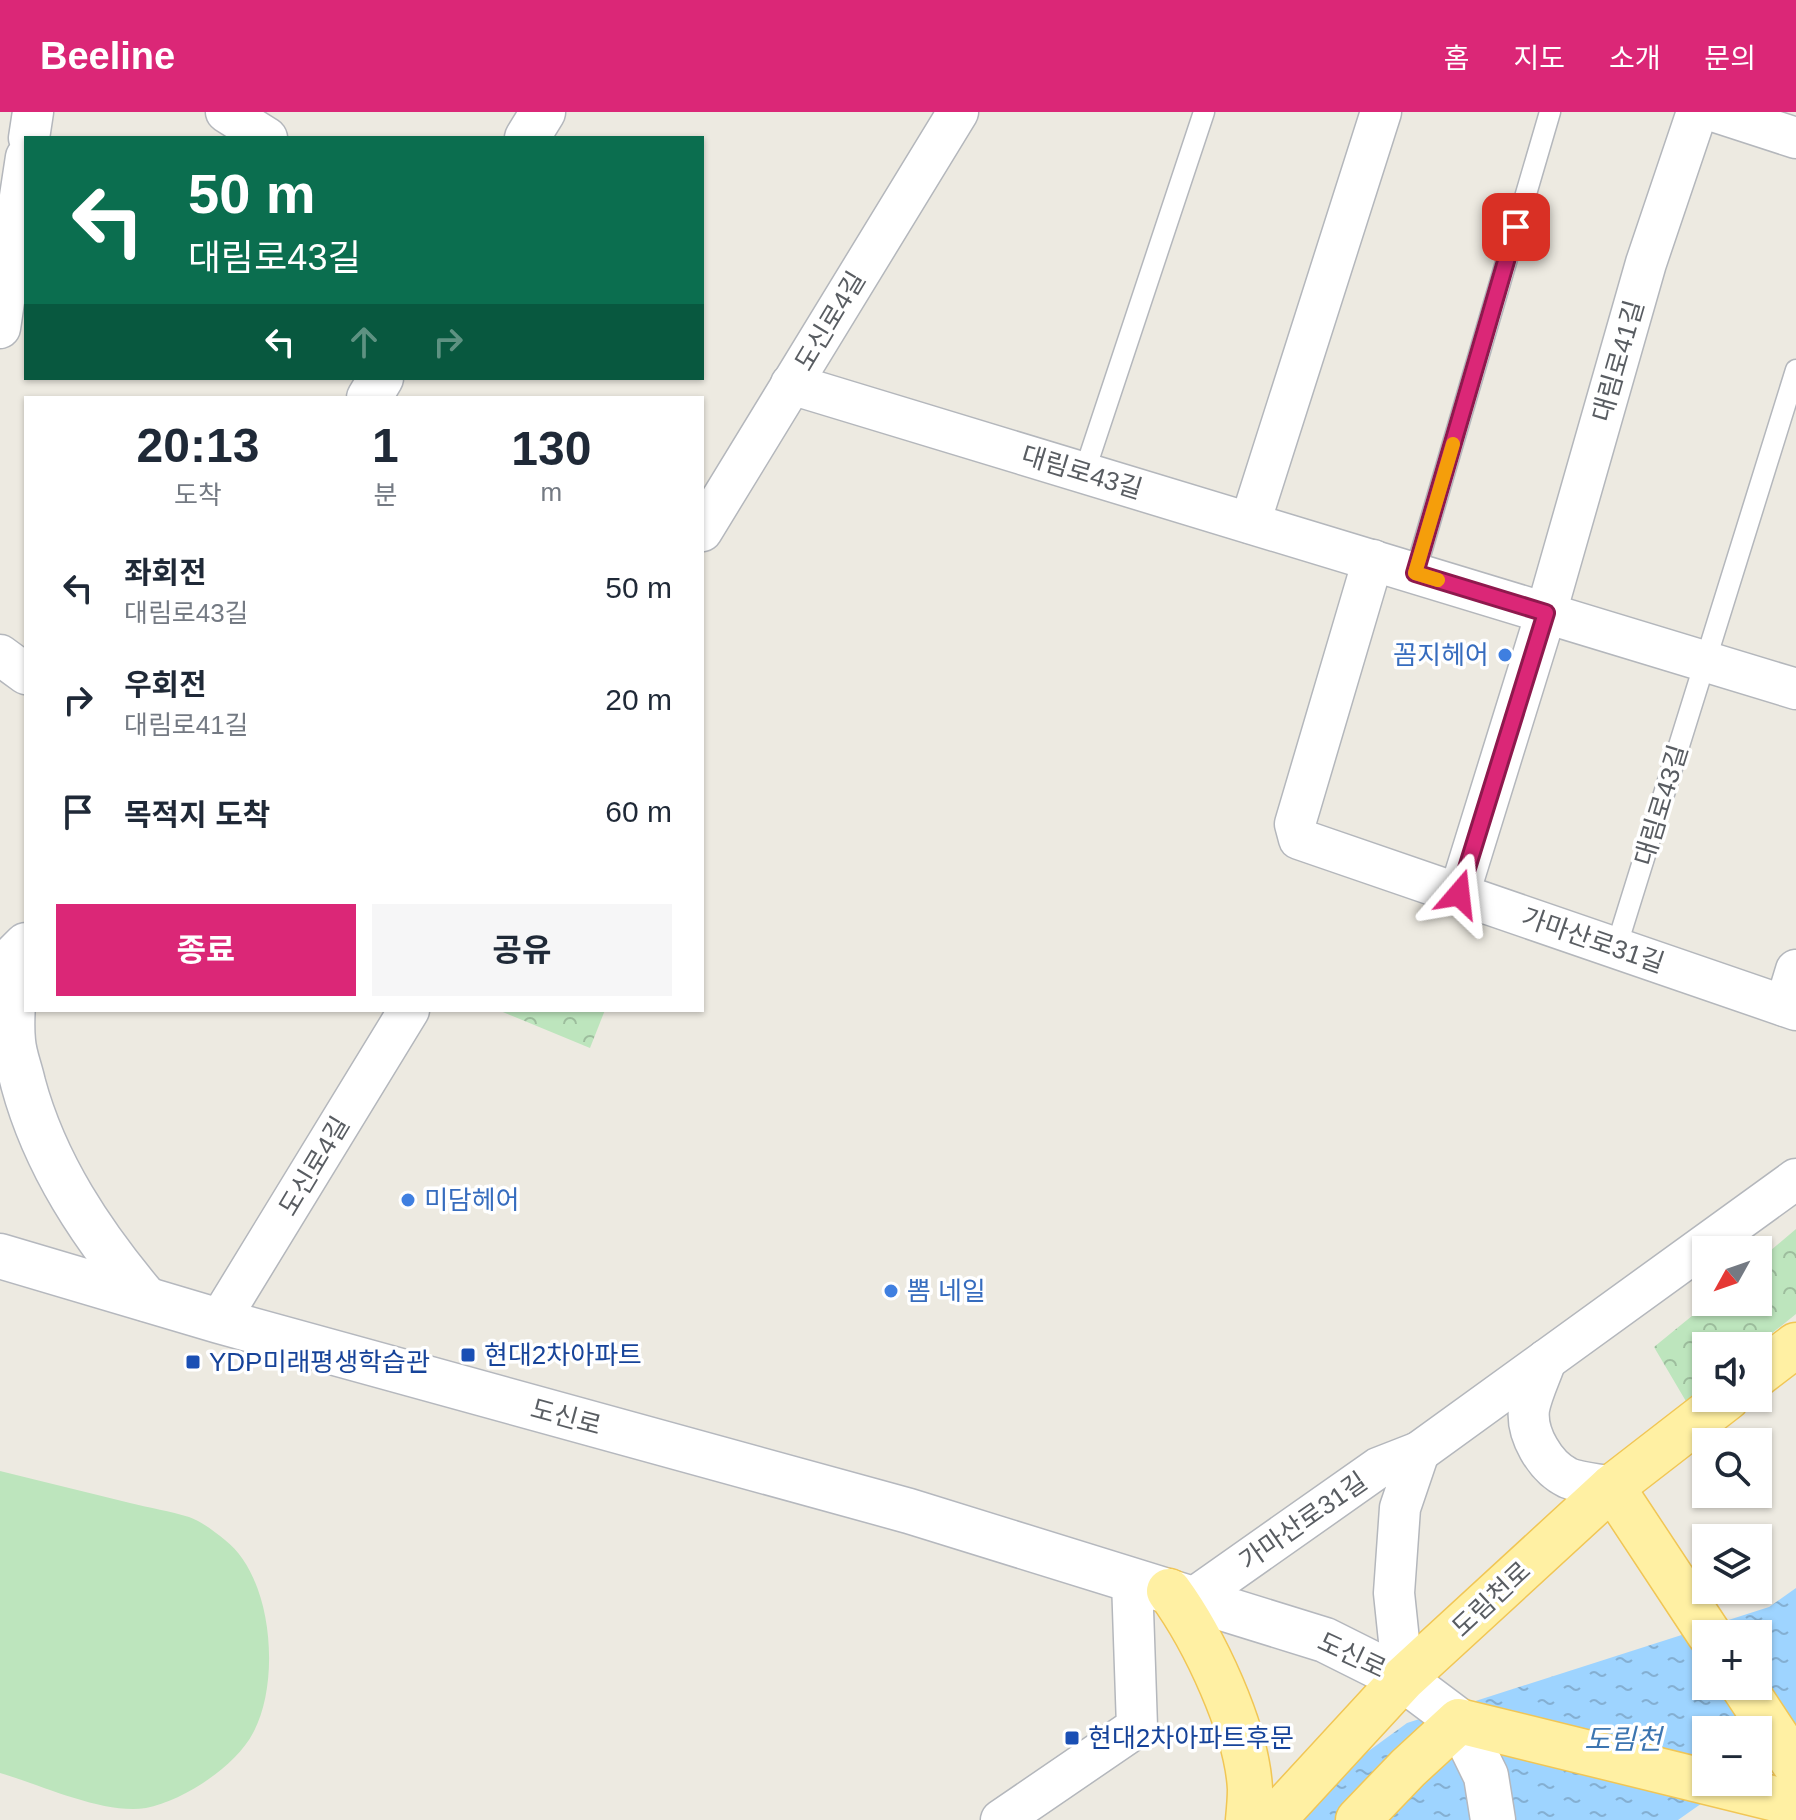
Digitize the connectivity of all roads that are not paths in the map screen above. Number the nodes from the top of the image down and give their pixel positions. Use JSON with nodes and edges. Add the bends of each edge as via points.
{"nodes":[{"id":1,"x":33,"y":112,"type":"edge"},
{"id":2,"x":226,"y":112,"type":"edge"},
{"id":3,"x":543,"y":112,"type":"edge"},
{"id":4,"x":958,"y":112,"type":"edge"},
{"id":5,"x":1204,"y":112,"type":"edge"},
{"id":6,"x":1381,"y":112,"type":"edge"},
{"id":7,"x":1550,"y":112,"type":"edge"},
{"id":8,"x":1697,"y":112,"type":"edge"},
{"id":9,"x":1716,"y":112,"type":"edge"},
{"id":10,"x":29,"y":136,"type":"edge"},
{"id":11,"x":264,"y":136,"type":"edge"},
{"id":12,"x":528,"y":136,"type":"edge"},
{"id":13,"x":1796,"y":138,"type":"edge"},
{"id":14,"x":24,"y":170,"type":"edge"},
{"id":15,"x":0,"y":328,"type":"edge"},
{"id":16,"x":1796,"y":370,"type":"edge"},
{"id":17,"x":791,"y":384,"type":"junction"},
{"id":18,"x":1084,"y":473,"type":"junction"},
{"id":19,"x":1250,"y":523,"type":"junction"},
{"id":20,"x":704,"y":528,"type":"edge"},
{"id":21,"x":1373,"y":560,"type":"junction"},
{"id":22,"x":1415,"y":573,"type":"junction"},
{"id":23,"x":1546,"y":613,"type":"junction"},
{"id":24,"x":0,"y":655,"type":"edge"},
{"id":25,"x":1706,"y":661,"type":"junction"},
{"id":26,"x":24,"y":673,"type":"edge"},
{"id":27,"x":1796,"y":689,"type":"edge"},
{"id":28,"x":1459,"y":894,"type":"junction"},
{"id":29,"x":1616,"y":948,"type":"junction"},
{"id":30,"x":13,"y":975,"type":"edge"},
{"id":31,"x":1792,"y":996,"type":"edge"},
{"id":32,"x":408,"y":1012,"type":"edge"},
{"id":33,"x":1796,"y":1179,"type":"edge"},
{"id":34,"x":0,"y":1256,"type":"edge"},
{"id":35,"x":146,"y":1299,"type":"junction"},
{"id":36,"x":219,"y":1321,"type":"junction"},
{"id":37,"x":1796,"y":1345,"type":"edge"},
{"id":38,"x":1546,"y":1360,"type":"junction"},
{"id":39,"x":1772,"y":1363,"type":"edge"},
{"id":40,"x":1709,"y":1412,"type":"edge"},
{"id":41,"x":1419,"y":1452,"type":"junction"},
{"id":42,"x":1612,"y":1487,"type":"junction"},
{"id":43,"x":1164,"y":1590,"type":"junction"},
{"id":44,"x":1700,"y":1620,"type":"edge"},
{"id":45,"x":1403,"y":1679,"type":"junction"},
{"id":46,"x":1752,"y":1700,"type":"edge"},
{"id":47,"x":1459,"y":1721,"type":"junction"},
{"id":48,"x":1796,"y":1766,"type":"edge"},
{"id":49,"x":1796,"y":1804,"type":"edge"},
{"id":50,"x":1001,"y":1820,"type":"edge"},
{"id":51,"x":1248,"y":1820,"type":"edge"},
{"id":52,"x":1273,"y":1820,"type":"edge"},
{"id":53,"x":1358,"y":1820,"type":"edge"},
{"id":54,"x":1493,"y":1820,"type":"edge"}],
"edges":[{"from":1,"to":10,"type":"street"},
{"from":2,"to":11,"type":"street"},
{"from":3,"to":12,"type":"main road"},
{"from":4,"to":17,"type":"street","name":"도신로4길"},
{"from":5,"to":18,"type":"lane"},
{"from":6,"to":19,"type":"street"},
{"from":7,"to":22,"type":"lane"},
{"from":8,"to":23,"type":"street","name":"대림로41길","via":[[1646,263]]},
{"from":9,"to":13,"type":"street"},
{"from":14,"to":15,"type":"street"},
{"from":16,"to":25,"type":"lane"},
{"from":17,"to":18,"type":"street","name":"대림로43길"},
{"from":17,"to":20,"type":"street","name":"도신로4길"},
{"from":18,"to":19,"type":"street","name":"대림로43길"},
{"from":19,"to":21,"type":"street","name":"대림로43길"},
{"from":21,"to":22,"type":"street","name":"대림로43길"},
{"from":21,"to":28,"type":"street","name":"가마산로31길","via":[[1295,824],[1299,839]]},
{"from":22,"to":23,"type":"street","name":"대림로43길"},
{"from":23,"to":25,"type":"street","name":"대림로43길"},
{"from":23,"to":28,"type":"street"},
{"from":24,"to":26,"type":"street"},
{"from":25,"to":27,"type":"street","name":"대림로43길"},
{"from":25,"to":29,"type":"lane","name":"대림로43길"},
{"from":28,"to":29,"type":"street","name":"가마산로31길"},
{"from":29,"to":31,"type":"street","name":"가마산로31길"},
{"from":30,"to":35,"type":"main road","via":[[13,1042],[46,1148],[111,1258]]},
{"from":32,"to":36,"type":"street","name":"도신로4길"},
{"from":33,"to":38,"type":"street","name":"가마산로31길"},
{"from":34,"to":35,"type":"main road","name":"도신로"},
{"from":35,"to":36,"type":"main road","name":"도신로"},
{"from":36,"to":43,"type":"main road","name":"도신로","via":[[909,1511]]},
{"from":37,"to":39,"type":"main road"},
{"from":38,"to":41,"type":"street","name":"가마산로31길"},
{"from":38,"to":42,"type":"street","via":[[1529,1409],[1540,1449],[1569,1478]]},
{"from":40,"to":42,"type":"main road","name":"도림천로"},
{"from":41,"to":43,"type":"street","name":"가마산로31길","via":[[1378,1468]]},
{"from":41,"to":45,"type":"street","name":"가마산로31길","via":[[1400,1508],[1397,1550],[1394,1593]]},
{"from":42,"to":44,"type":"main road"},
{"from":42,"to":45,"type":"main road","name":"도림천로"},
{"from":43,"to":45,"type":"main road","name":"도신로","via":[[1325,1640]]},
{"from":43,"to":50,"type":"street","via":[[1137,1727]]},
{"from":43,"to":51,"type":"main road","via":[[1187,1615],[1232,1713],[1250,1788]]},
{"from":45,"to":47,"type":"main road","name":"도신로"},
{"from":45,"to":52,"type":"main road","name":"도림천로"},
{"from":46,"to":48,"type":"main road"},
{"from":47,"to":49,"type":"main road"},
{"from":47,"to":53,"type":"main road"},
{"from":47,"to":54,"type":"main road","name":"도신로","via":[[1486,1776]]}]}
